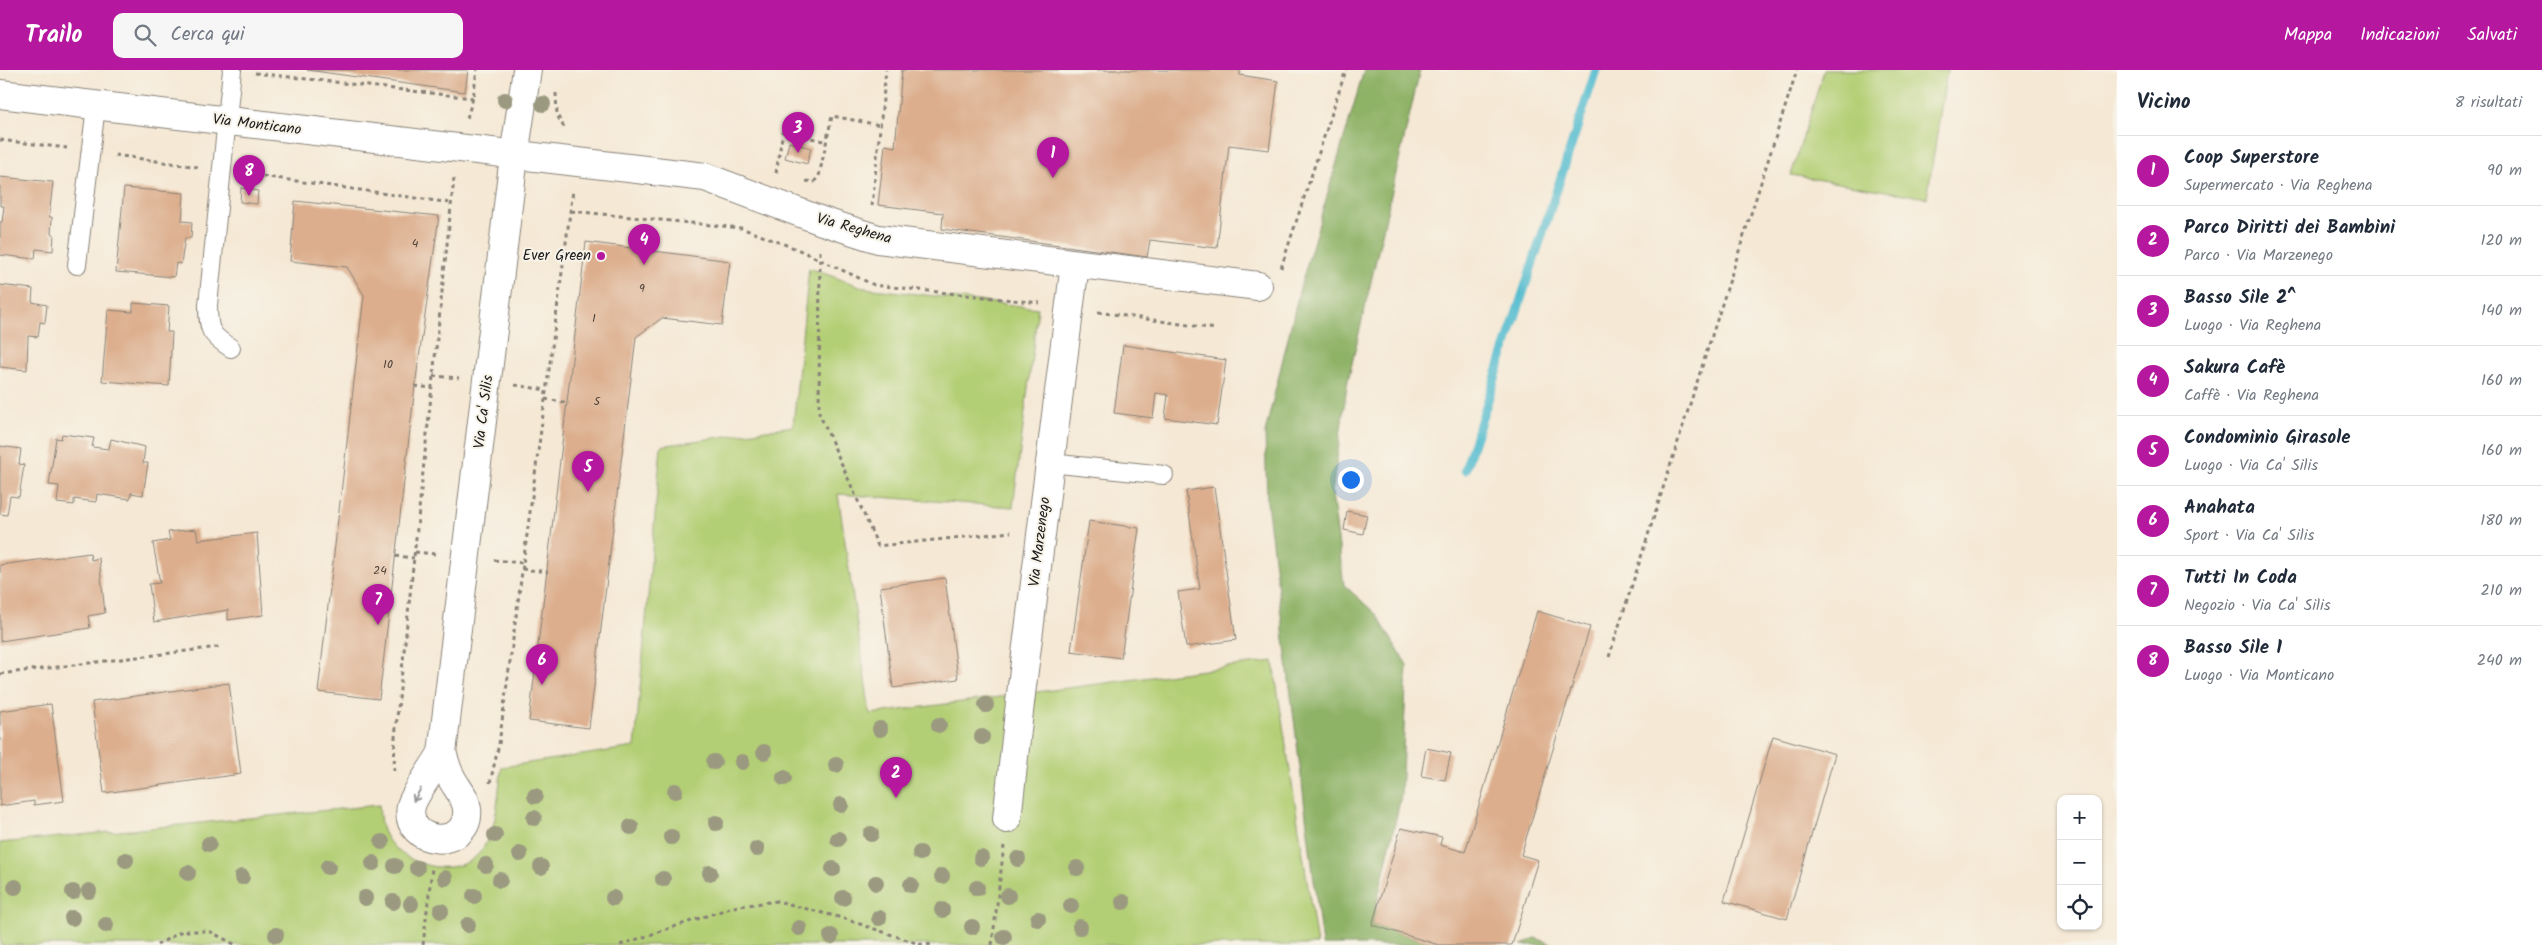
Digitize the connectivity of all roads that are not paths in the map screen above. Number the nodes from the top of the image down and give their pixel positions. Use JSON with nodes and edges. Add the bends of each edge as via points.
{"nodes":[{"id":1,"x":232,"y":70,"type":"edge"},
{"id":2,"x":527,"y":70,"type":"edge"},
{"id":3,"x":0,"y":94,"type":"edge"},
{"id":4,"x":96,"y":106,"type":"junction"},
{"id":5,"x":228,"y":122,"type":"junction"},
{"id":6,"x":514,"y":156,"type":"junction"},
{"id":7,"x":1075,"y":264,"type":"junction"},
{"id":8,"x":78,"y":265,"type":"dead end"},
{"id":9,"x":1258,"y":286,"type":"road end"},
{"id":10,"x":231,"y":348,"type":"dead end"},
{"id":11,"x":1050,"y":463,"type":"junction"},
{"id":12,"x":1164,"y":475,"type":"dead end"},
{"id":13,"x":442,"y":753,"type":"dead end"},
{"id":14,"x":1006,"y":829,"type":"road end"}],
"edges":[{"from":1,"to":5,"type":"lane"},
{"from":2,"to":6,"type":"street","name":"Via Ca' Silis"},
{"from":3,"to":4,"type":"street","name":"Via Monticano"},
{"from":4,"to":5,"type":"street","name":"Via Monticano"},
{"from":4,"to":8,"type":"lane"},
{"from":5,"to":6,"type":"street","name":"Via Monticano"},
{"from":5,"to":10,"type":"lane","via":[[208,325],[215,338]]},
{"from":6,"to":7,"type":"street","name":"Via Reghena","via":[[705,177],[822,221],[878,238]]},
{"from":6,"to":13,"type":"street","name":"Via Ca' Silis"},
{"from":7,"to":9,"type":"street","name":"Via Reghena"},
{"from":7,"to":11,"type":"street","name":"Via Marzenego"},
{"from":11,"to":12,"type":"lane"},
{"from":11,"to":14,"type":"street","name":"Via Marzenego"}]}
